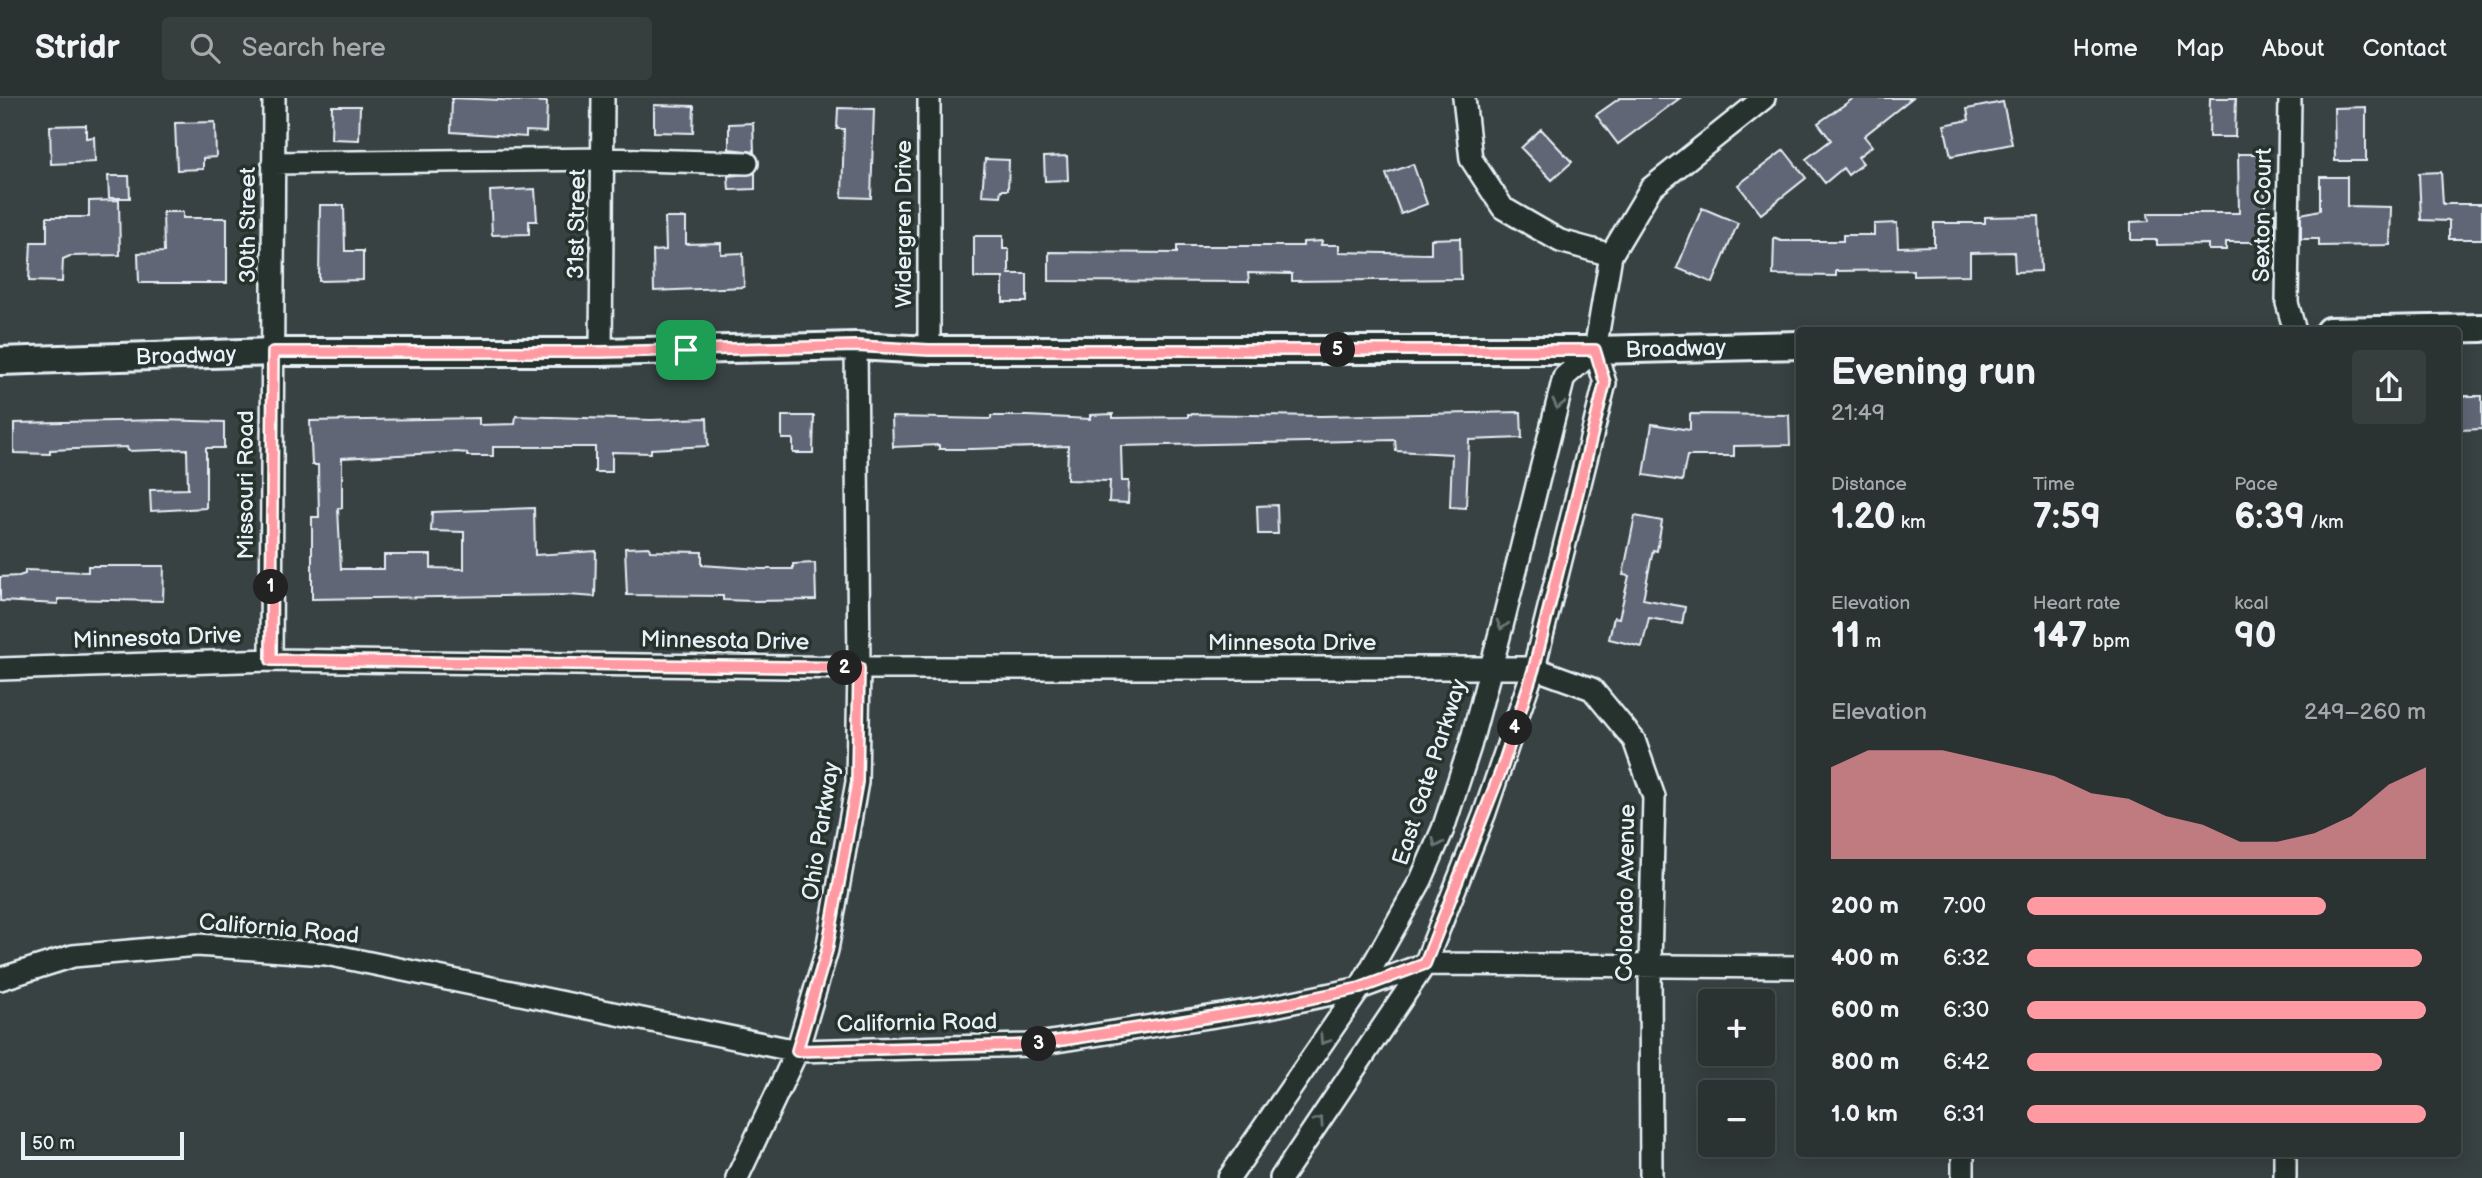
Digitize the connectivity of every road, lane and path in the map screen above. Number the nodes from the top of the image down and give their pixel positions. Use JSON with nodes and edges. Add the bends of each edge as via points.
{"nodes":[{"id":1,"x":274,"y":98,"type":"edge"},
{"id":2,"x":603,"y":98,"type":"edge"},
{"id":3,"x":929,"y":98,"type":"edge"},
{"id":4,"x":1464,"y":98,"type":"edge"},
{"id":5,"x":1764,"y":98,"type":"edge"},
{"id":6,"x":2290,"y":98,"type":"edge"},
{"id":7,"x":603,"y":159,"type":"junction"},
{"id":8,"x":274,"y":163,"type":"junction"},
{"id":9,"x":747,"y":163,"type":"dead end"},
{"id":10,"x":1611,"y":255,"type":"junction"},
{"id":11,"x":2294,"y":327,"type":"edge"},
{"id":12,"x":2461,"y":328,"type":"edge"},
{"id":13,"x":2482,"y":328,"type":"edge"},
{"id":14,"x":1796,"y":345,"type":"edge"},
{"id":15,"x":856,"y":346,"type":"junction"},
{"id":16,"x":929,"y":350,"type":"junction"},
{"id":17,"x":1595,"y":350,"type":"junction"},
{"id":18,"x":273,"y":352,"type":"junction"},
{"id":19,"x":601,"y":352,"type":"junction"},
{"id":20,"x":0,"y":361,"type":"edge"},
{"id":21,"x":271,"y":660,"type":"junction"},
{"id":22,"x":0,"y":668,"type":"edge"},
{"id":23,"x":859,"y":668,"type":"junction"},
{"id":24,"x":1490,"y":668,"type":"junction"},
{"id":25,"x":1534,"y":668,"type":"junction"},
{"id":26,"x":1425,"y":964,"type":"junction"},
{"id":27,"x":1650,"y":964,"type":"junction"},
{"id":28,"x":1796,"y":967,"type":"edge"},
{"id":29,"x":0,"y":979,"type":"edge"},
{"id":30,"x":1360,"y":988,"type":"junction"},
{"id":31,"x":797,"y":1051,"type":"junction"},
{"id":32,"x":1963,"y":1157,"type":"edge"},
{"id":33,"x":2285,"y":1157,"type":"edge"},
{"id":34,"x":737,"y":1178,"type":"edge"},
{"id":35,"x":1229,"y":1178,"type":"edge"},
{"id":36,"x":1281,"y":1178,"type":"edge"},
{"id":37,"x":1651,"y":1178,"type":"edge"},
{"id":38,"x":1964,"y":1178,"type":"edge"},
{"id":39,"x":2285,"y":1178,"type":"edge"}],
"edges":[{"from":1,"to":8,"type":"street","name":"30th Street"},
{"from":2,"to":7,"type":"street","name":"31st Street"},
{"from":3,"to":16,"type":"street","name":"Widergren Drive"},
{"from":4,"to":10,"type":"street","via":[[1471,159],[1503,208],[1560,241]]},
{"from":5,"to":10,"type":"street","via":[[1651,188]]},
{"from":6,"to":11,"type":"street","name":"Sexton Court","via":[[2287,303]]},
{"from":7,"to":8,"type":"street"},
{"from":7,"to":9,"type":"street"},
{"from":7,"to":19,"type":"street","name":"31st Street"},
{"from":8,"to":18,"type":"street","name":"30th Street"},
{"from":10,"to":17,"type":"street"},
{"from":12,"to":13,"type":"main road"},
{"from":14,"to":17,"type":"main road","name":"Broadway"},
{"from":15,"to":16,"type":"main road","name":"Broadway"},
{"from":15,"to":19,"type":"main road","name":"Broadway"},
{"from":15,"to":23,"type":"street","name":"Ohio Parkway"},
{"from":16,"to":17,"type":"main road","name":"Broadway"},
{"from":17,"to":24,"type":"street","name":"East Gate Parkway","one_way":true,"via":[[1564,377]]},
{"from":17,"to":25,"type":"street","via":[[1605,383]]},
{"from":18,"to":19,"type":"main road","name":"Broadway"},
{"from":18,"to":20,"type":"main road","name":"Broadway"},
{"from":18,"to":21,"type":"street","name":"Missouri Road"},
{"from":21,"to":22,"type":"street","name":"Minnesota Drive"},
{"from":21,"to":23,"type":"street","name":"Minnesota Drive"},
{"from":23,"to":24,"type":"street","name":"Minnesota Drive"},
{"from":23,"to":31,"type":"street","name":"Ohio Parkway","via":[[857,782],[827,950]]},
{"from":24,"to":25,"type":"street","name":"Minnesota Drive"},
{"from":24,"to":30,"type":"street","name":"East Gate Parkway","one_way":true,"via":[[1443,829],[1421,880]]},
{"from":25,"to":26,"type":"street","via":[[1502,768]]},
{"from":25,"to":27,"type":"street","name":"Colorado Avenue","via":[[1592,689],[1634,740],[1654,797]]},
{"from":26,"to":27,"type":"street","name":"California Road"},
{"from":26,"to":30,"type":"street","name":"California Road"},
{"from":36,"to":26,"type":"street","one_way":true},
{"from":27,"to":28,"type":"street","name":"California Road"},
{"from":27,"to":37,"type":"street","name":"Colorado Avenue"},
{"from":29,"to":31,"type":"street","name":"California Road","via":[[73,956],[197,945],[326,954]]},
{"from":30,"to":31,"type":"street","name":"California Road","via":[[1260,1009],[1031,1045]]},
{"from":30,"to":35,"type":"street","name":"East Gate Parkway","one_way":true},
{"from":31,"to":34,"type":"street","name":"Ohio Parkway"},
{"from":32,"to":38,"type":"street"},
{"from":33,"to":39,"type":"street"}]}
